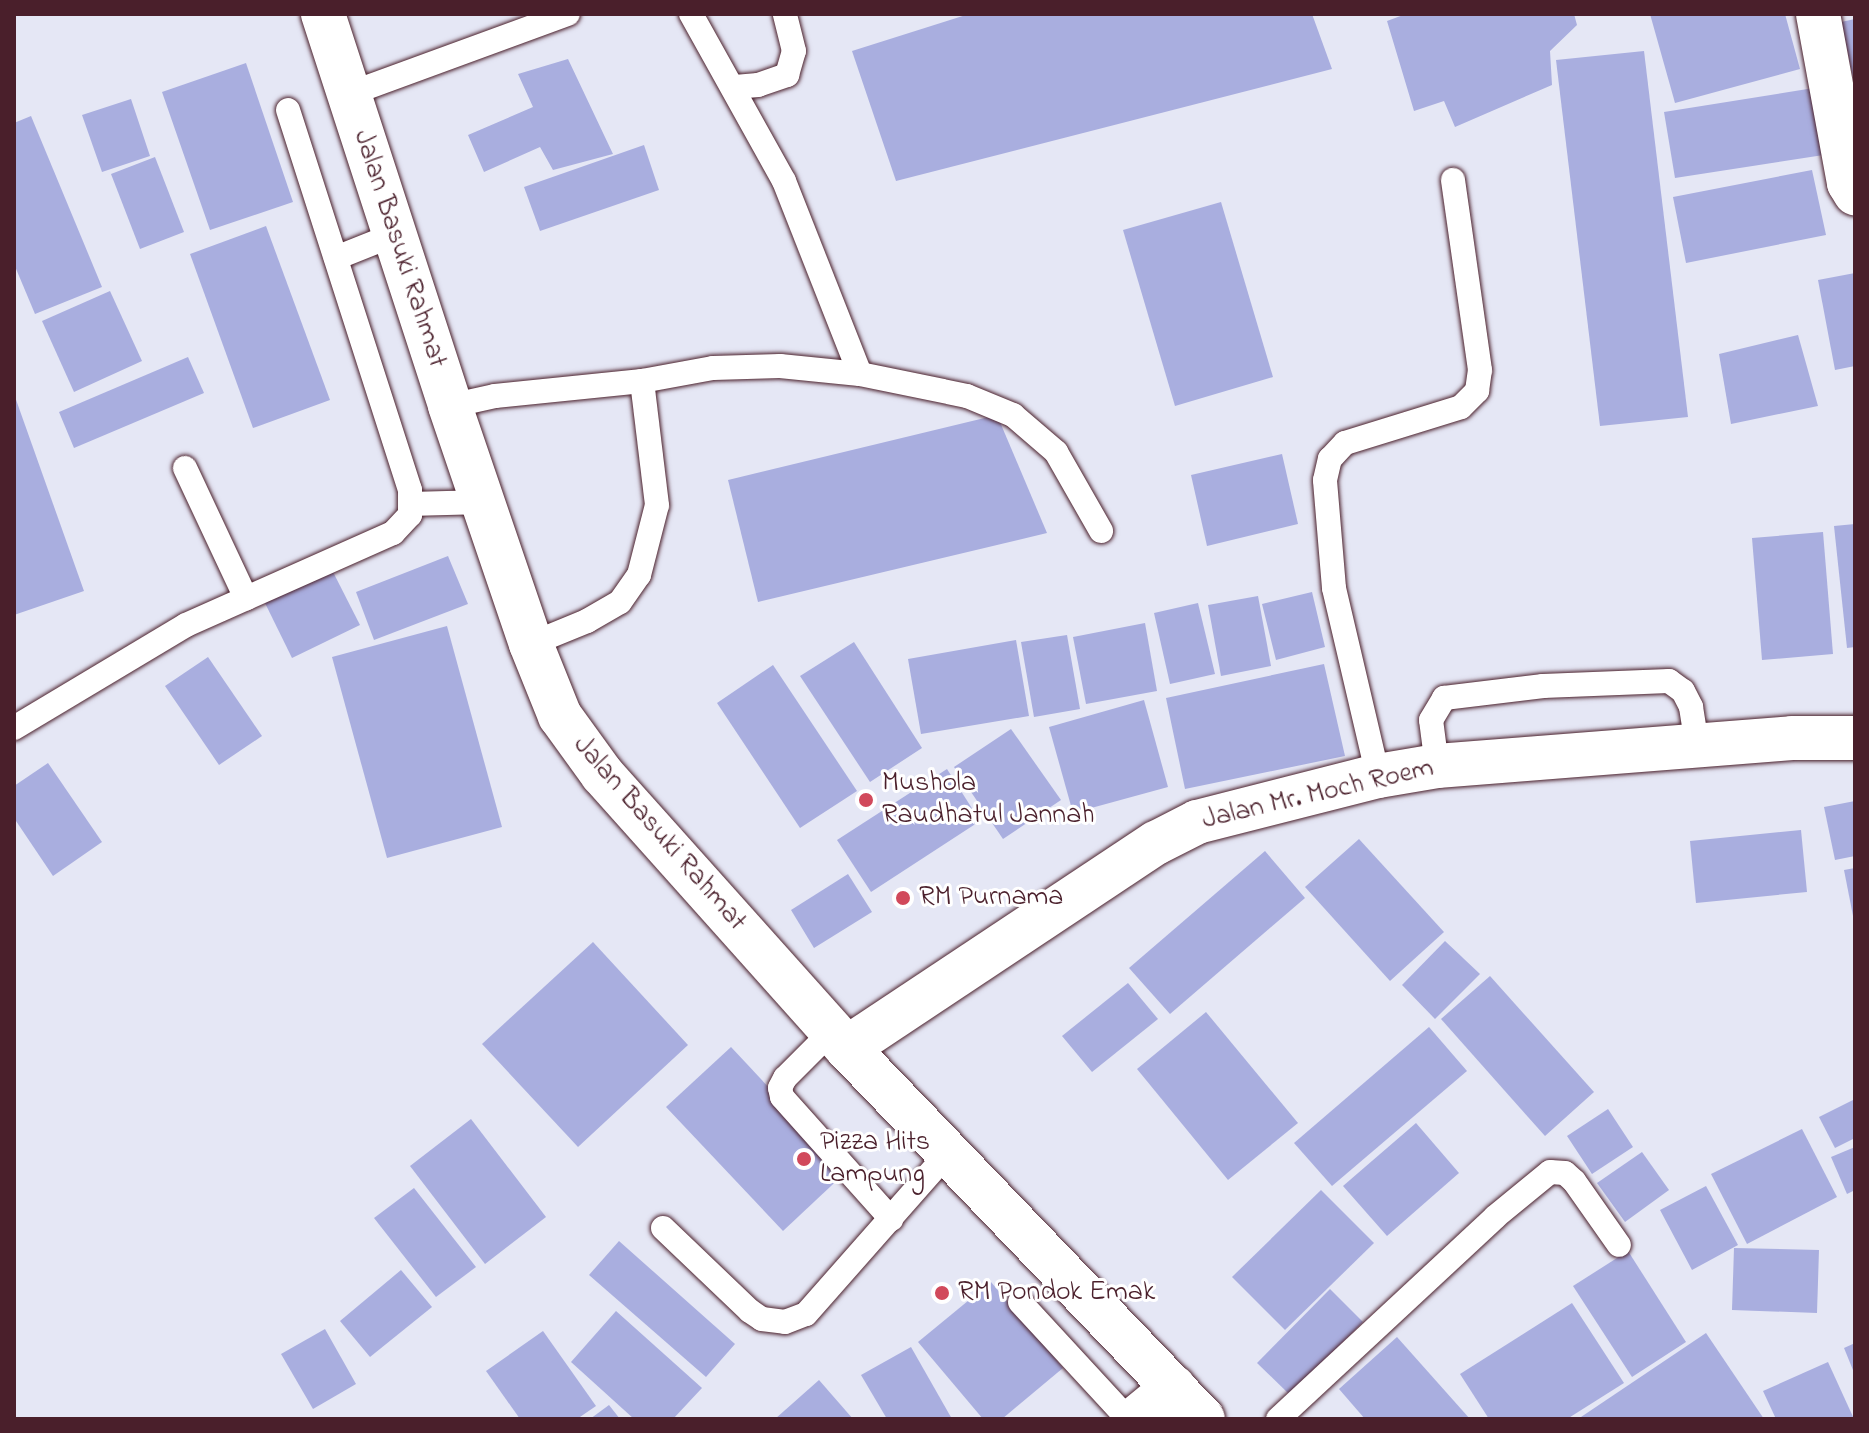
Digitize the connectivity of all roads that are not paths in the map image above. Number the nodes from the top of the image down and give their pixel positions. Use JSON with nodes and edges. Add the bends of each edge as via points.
{"nodes":[{"id":1,"x":323,"y":14,"type":"edge"},
{"id":2,"x":568,"y":14,"type":"edge"},
{"id":3,"x":691,"y":14,"type":"edge"},
{"id":4,"x":785,"y":14,"type":"edge"},
{"id":5,"x":1818,"y":14,"type":"edge"},
{"id":6,"x":735,"y":87,"type":"junction"},
{"id":7,"x":349,"y":94,"type":"junction"},
{"id":8,"x":288,"y":110,"type":"dead end"},
{"id":9,"x":1453,"y":180,"type":"dead end"},
{"id":10,"x":1855,"y":193,"type":"edge"},
{"id":11,"x":396,"y":234,"type":"junction"},
{"id":12,"x":336,"y":258,"type":"junction"},
{"id":13,"x":860,"y":374,"type":"junction"},
{"id":14,"x":642,"y":381,"type":"junction"},
{"id":15,"x":450,"y":406,"type":"junction"},
{"id":16,"x":185,"y":468,"type":"dead end"},
{"id":17,"x":482,"y":502,"type":"junction"},
{"id":18,"x":412,"y":504,"type":"junction"},
{"id":19,"x":1101,"y":531,"type":"dead end"},
{"id":20,"x":246,"y":598,"type":"junction"},
{"id":21,"x":531,"y":644,"type":"junction"},
{"id":22,"x":14,"y":728,"type":"edge"},
{"id":23,"x":1855,"y":738,"type":"edge"},
{"id":24,"x":1697,"y":745,"type":"junction"},
{"id":25,"x":1437,"y":766,"type":"junction"},
{"id":26,"x":1378,"y":776,"type":"junction"},
{"id":27,"x":839,"y":1040,"type":"junction"},
{"id":28,"x":949,"y":1152,"type":"junction"},
{"id":29,"x":891,"y":1219,"type":"junction"},
{"id":30,"x":663,"y":1228,"type":"dead end"},
{"id":31,"x":1619,"y":1245,"type":"dead end"},
{"id":32,"x":1020,"y":1302,"type":"dead end"},
{"id":33,"x":1174,"y":1387,"type":"junction"},
{"id":34,"x":1128,"y":1419,"type":"edge"},
{"id":35,"x":1135,"y":1419,"type":"edge"},
{"id":36,"x":1203,"y":1419,"type":"edge"},
{"id":37,"x":1278,"y":1419,"type":"edge"}],
"edges":[{"from":1,"to":7,"type":"main road","name":"Jalan Basuki Rahmat"},
{"from":2,"to":7,"type":"lane"},
{"from":3,"to":6,"type":"lane"},
{"from":4,"to":6,"type":"lane","via":[[794,51],[787,75]]},
{"from":5,"to":10,"type":"main road"},
{"from":6,"to":13,"type":"lane","via":[[784,181]]},
{"from":7,"to":11,"type":"main road","name":"Jalan Basuki Rahmat"},
{"from":8,"to":12,"type":"lane"},
{"from":9,"to":26,"type":"lane","via":[[1480,370],[1477,391],[1461,407],[1345,443],[1330,459],[1325,480],[1334,588]]},
{"from":11,"to":12,"type":"lane"},
{"from":11,"to":15,"type":"main road","name":"Jalan Basuki Rahmat"},
{"from":12,"to":18,"type":"lane"},
{"from":13,"to":14,"type":"lane","via":[[780,366],[713,368]]},
{"from":13,"to":19,"type":"lane","via":[[967,396],[1013,415],[1056,452]]},
{"from":14,"to":15,"type":"lane","via":[[495,396]]},
{"from":14,"to":21,"type":"lane","via":[[657,505],[639,575],[620,602]]},
{"from":15,"to":17,"type":"main road","name":"Jalan Basuki Rahmat"},
{"from":16,"to":20,"type":"lane"},
{"from":17,"to":18,"type":"lane"},
{"from":17,"to":21,"type":"main road","name":"Jalan Basuki Rahmat"},
{"from":18,"to":20,"type":"lane","via":[[405,524],[393,533]]},
{"from":20,"to":22,"type":"lane","via":[[186,625]]},
{"from":21,"to":27,"type":"main road","name":"Jalan Basuki Rahmat","via":[[560,716],[602,774]]},
{"from":23,"to":24,"type":"main road","name":"Jalan Mr. Moch Roem"},
{"from":24,"to":25,"type":"main road","name":"Jalan Mr. Moch Roem"},
{"from":24,"to":25,"type":"lane","via":[[1691,707],[1683,691],[1669,681],[1543,686],[1444,698],[1431,720]]},
{"from":25,"to":26,"type":"main road","name":"Jalan Mr. Moch Roem"},
{"from":26,"to":27,"type":"main road","name":"Jalan Mr. Moch Roem","via":[[1233,811],[1183,829]]},
{"from":27,"to":28,"type":"main road","name":"Jalan Basuki Rahmat"},
{"from":27,"to":29,"type":"lane","via":[[785,1078],[782,1097]]},
{"from":28,"to":29,"type":"lane"},
{"from":28,"to":33,"type":"main road","name":"Jalan Basuki Rahmat"},
{"from":29,"to":30,"type":"lane","via":[[806,1314],[773,1323],[750,1311]]},
{"from":31,"to":37,"type":"lane","via":[[1574,1181],[1565,1173],[1550,1172]]},
{"from":32,"to":34,"type":"lane"},
{"from":33,"to":35,"type":"main road"},
{"from":33,"to":36,"type":"main road","name":"Jalan Basuki Rahmat"}]}
